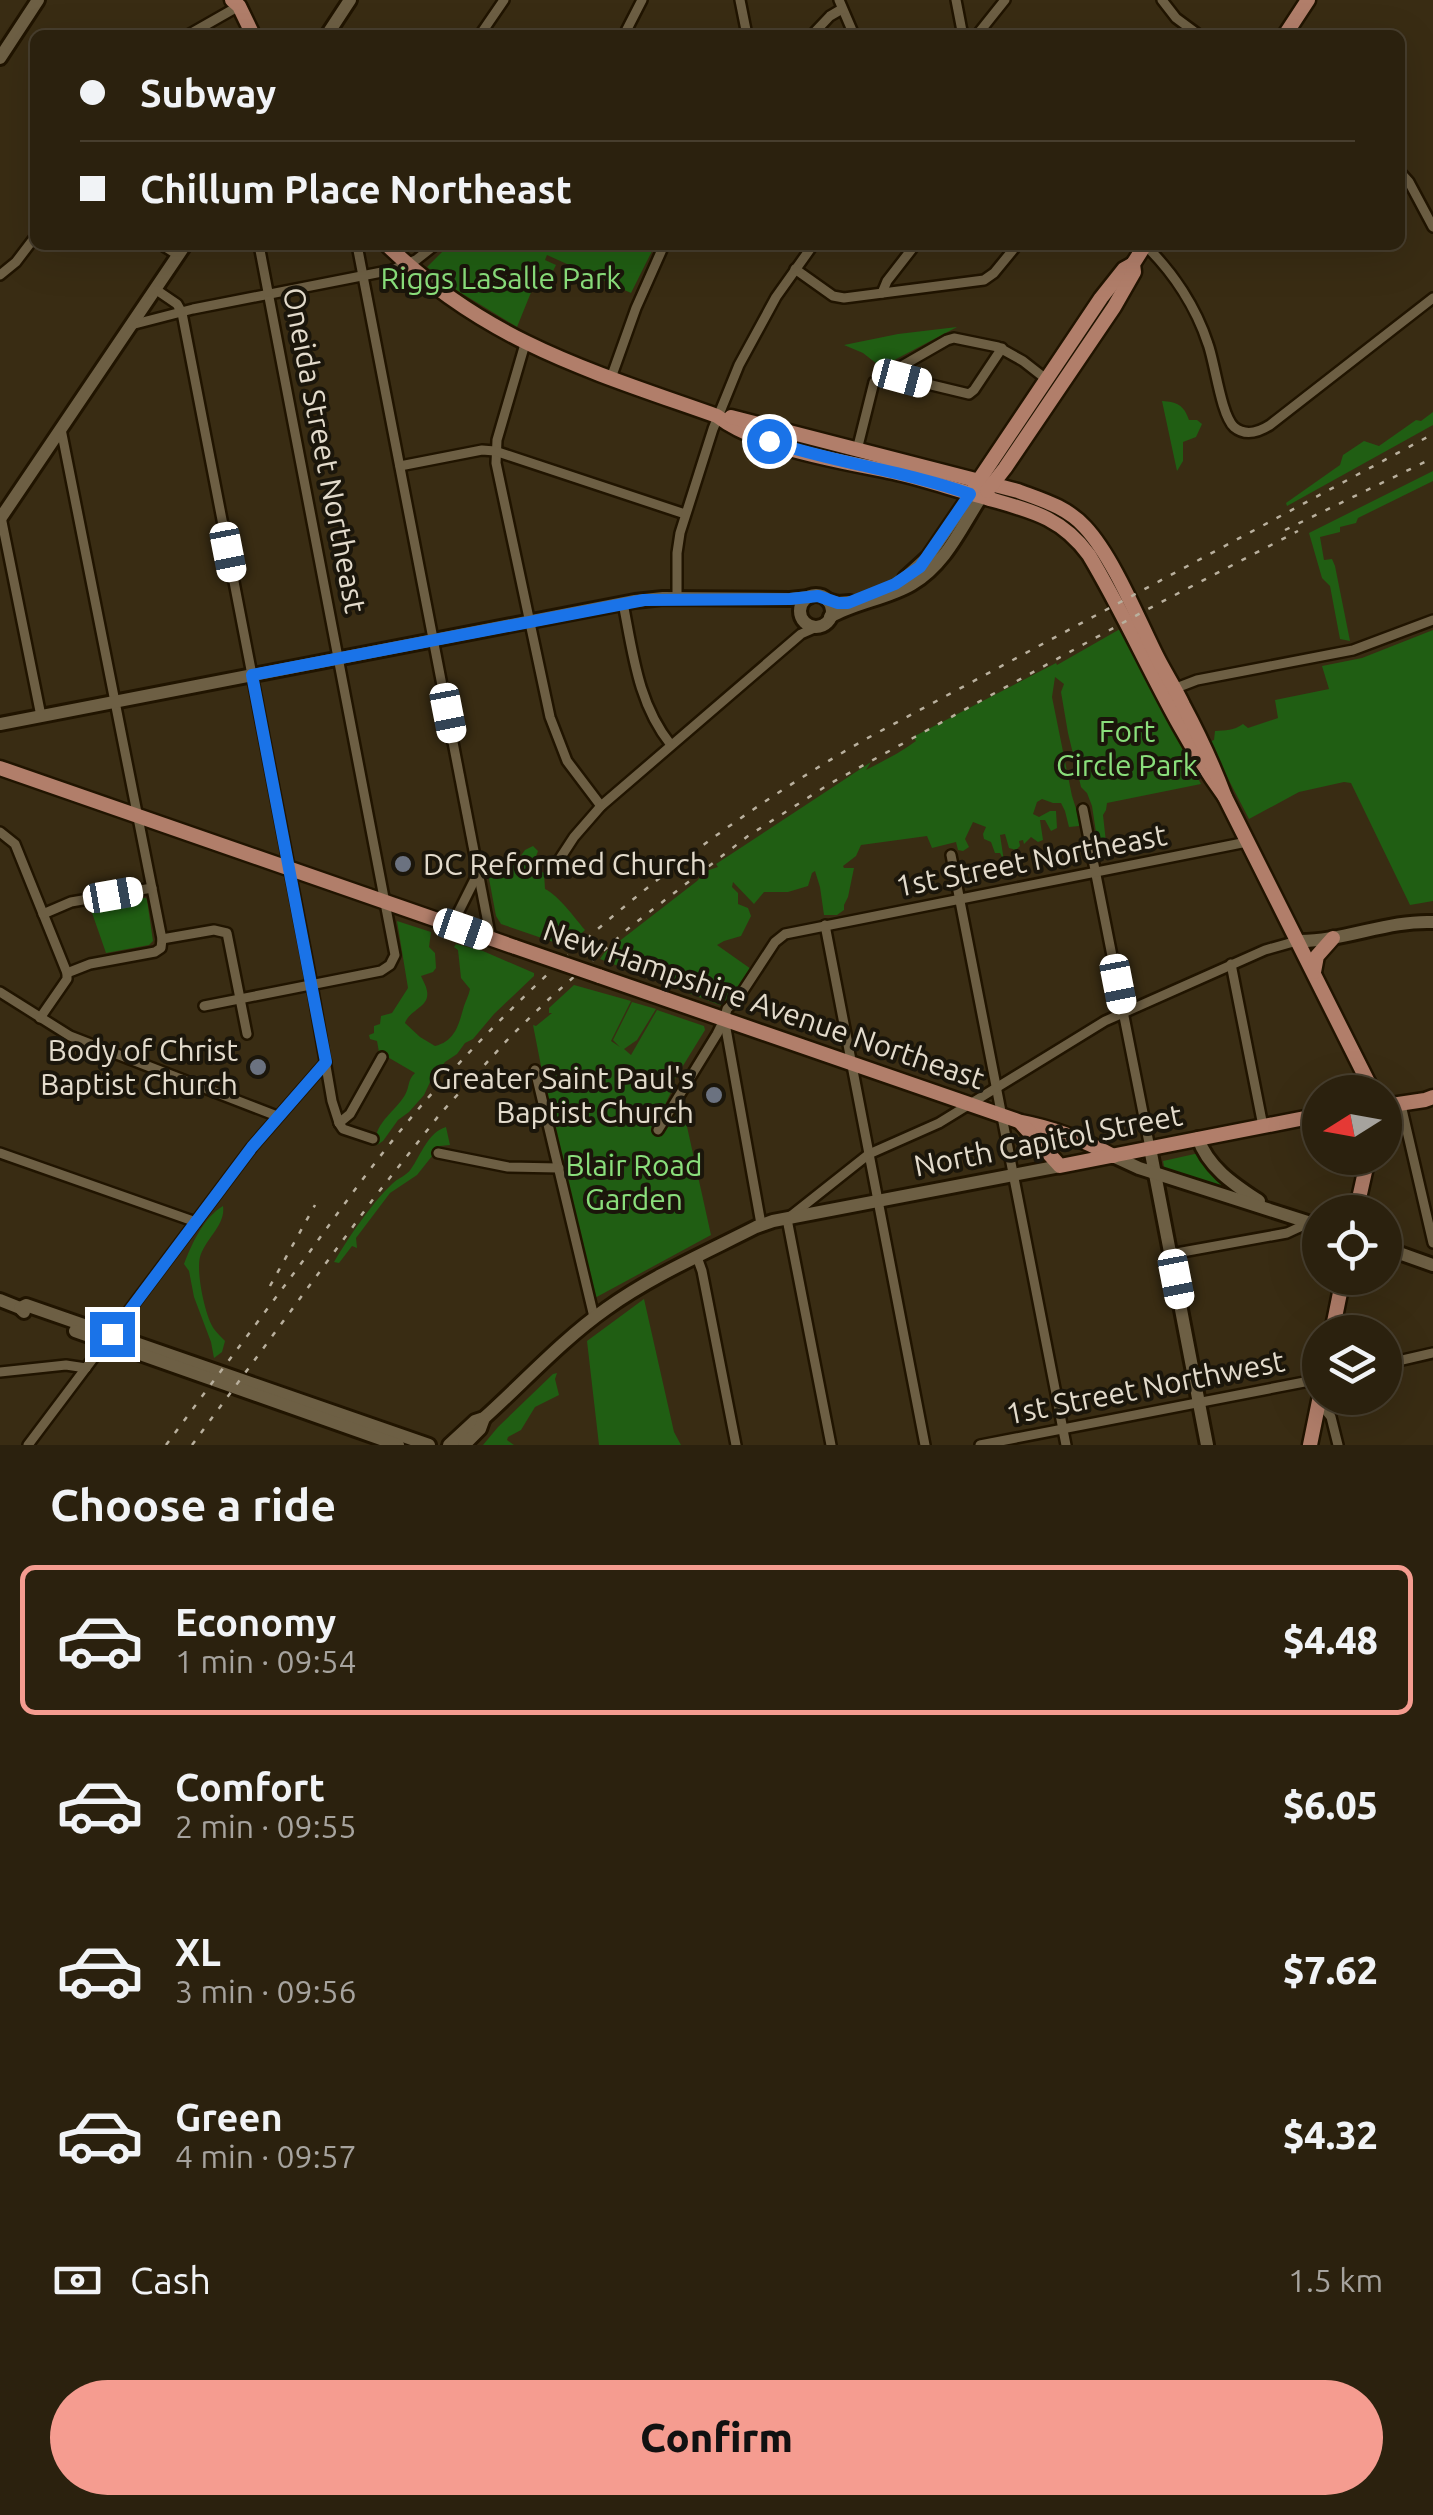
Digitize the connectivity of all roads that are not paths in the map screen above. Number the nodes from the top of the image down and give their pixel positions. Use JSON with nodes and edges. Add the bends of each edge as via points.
{"nodes":[{"id":1,"x":38,"y":0,"type":"edge"},
{"id":2,"x":350,"y":0,"type":"edge"},
{"id":3,"x":504,"y":0,"type":"edge"},
{"id":4,"x":642,"y":0,"type":"edge"},
{"id":5,"x":740,"y":0,"type":"edge"},
{"id":6,"x":956,"y":0,"type":"edge"},
{"id":7,"x":1005,"y":0,"type":"edge"},
{"id":8,"x":1162,"y":0,"type":"edge"},
{"id":9,"x":1308,"y":0,"type":"edge"},
{"id":10,"x":237,"y":2,"type":"edge"},
{"id":11,"x":840,"y":4,"type":"edge"},
{"id":12,"x":195,"y":30,"type":"edge"},
{"id":13,"x":251,"y":30,"type":"edge"},
{"id":14,"x":330,"y":30,"type":"edge"},
{"id":15,"x":483,"y":30,"type":"edge"},
{"id":16,"x":627,"y":30,"type":"edge"},
{"id":17,"x":746,"y":30,"type":"edge"},
{"id":18,"x":817,"y":30,"type":"edge"},
{"id":19,"x":852,"y":30,"type":"edge"},
{"id":20,"x":962,"y":30,"type":"edge"},
{"id":21,"x":981,"y":30,"type":"edge"},
{"id":22,"x":1192,"y":30,"type":"edge"},
{"id":23,"x":1287,"y":30,"type":"edge"},
{"id":24,"x":0,"y":58,"type":"edge"},
{"id":25,"x":1405,"y":179,"type":"edge"},
{"id":26,"x":1433,"y":227,"type":"edge"},
{"id":27,"x":30,"y":244,"type":"edge"},
{"id":28,"x":182,"y":250,"type":"edge"},
{"id":29,"x":260,"y":250,"type":"edge"},
{"id":30,"x":359,"y":250,"type":"edge"},
{"id":31,"x":393,"y":250,"type":"edge"},
{"id":32,"x":428,"y":250,"type":"edge"},
{"id":33,"x":662,"y":250,"type":"edge"},
{"id":34,"x":809,"y":250,"type":"edge"},
{"id":35,"x":910,"y":250,"type":"edge"},
{"id":36,"x":1013,"y":250,"type":"edge"},
{"id":37,"x":1142,"y":250,"type":"edge"},
{"id":38,"x":1149,"y":250,"type":"edge"},
{"id":39,"x":1134,"y":264,"type":"junction"},
{"id":40,"x":408,"y":265,"type":"junction"},
{"id":41,"x":795,"y":269,"type":"junction"},
{"id":42,"x":0,"y":275,"type":"edge"},
{"id":43,"x":363,"y":276,"type":"junction"},
{"id":44,"x":156,"y":288,"type":"junction"},
{"id":45,"x":269,"y":294,"type":"junction"},
{"id":46,"x":882,"y":294,"type":"junction"},
{"id":47,"x":1433,"y":298,"type":"edge"},
{"id":48,"x":182,"y":313,"type":"junction"},
{"id":49,"x":131,"y":325,"type":"junction"},
{"id":50,"x":525,"y":344,"type":"junction"},
{"id":51,"x":1002,"y":348,"type":"junction"},
{"id":52,"x":892,"y":371,"type":"junction"},
{"id":53,"x":611,"y":378,"type":"junction"},
{"id":54,"x":1046,"y":378,"type":"junction"},
{"id":55,"x":718,"y":416,"type":"junction"},
{"id":56,"x":61,"y":428,"type":"junction"},
{"id":57,"x":858,"y":450,"type":"junction"},
{"id":58,"x":495,"y":451,"type":"junction"},
{"id":59,"x":400,"y":466,"type":"junction"},
{"id":60,"x":980,"y":490,"type":"junction"},
{"id":61,"x":685,"y":514,"type":"junction"},
{"id":62,"x":0,"y":518,"type":"edge"},
{"id":63,"x":809,"y":597,"type":"junction"},
{"id":64,"x":677,"y":598,"type":"junction"},
{"id":65,"x":790,"y":599,"type":"junction"},
{"id":66,"x":826,"y":600,"type":"junction"},
{"id":67,"x":624,"y":604,"type":"junction"},
{"id":68,"x":830,"y":617,"type":"junction"},
{"id":69,"x":1433,"y":620,"type":"edge"},
{"id":70,"x":530,"y":622,"type":"junction"},
{"id":71,"x":801,"y":622,"type":"junction"},
{"id":72,"x":434,"y":640,"type":"junction"},
{"id":73,"x":340,"y":658,"type":"junction"},
{"id":74,"x":252,"y":675,"type":"junction"},
{"id":75,"x":1168,"y":692,"type":"junction"},
{"id":76,"x":116,"y":702,"type":"junction"},
{"id":77,"x":40,"y":716,"type":"junction"},
{"id":78,"x":0,"y":724,"type":"edge"},
{"id":79,"x":672,"y":745,"type":"junction"},
{"id":80,"x":0,"y":768,"type":"edge"},
{"id":81,"x":601,"y":806,"type":"junction"},
{"id":82,"x":1083,"y":809,"type":"dead end"},
{"id":83,"x":138,"y":816,"type":"junction"},
{"id":84,"x":158,"y":823,"type":"junction"},
{"id":85,"x":0,"y":832,"type":"edge"},
{"id":86,"x":144,"y":839,"type":"junction"},
{"id":87,"x":1247,"y":842,"type":"junction"},
{"id":88,"x":951,"y":854,"type":"dead end"},
{"id":89,"x":559,"y":860,"type":"dead end"},
{"id":90,"x":290,"y":869,"type":"junction"},
{"id":91,"x":478,"y":872,"type":"junction"},
{"id":92,"x":1096,"y":873,"type":"junction"},
{"id":93,"x":152,"y":888,"type":"junction"},
{"id":94,"x":960,"y":899,"type":"junction"},
{"id":95,"x":386,"y":902,"type":"junction"},
{"id":96,"x":43,"y":914,"type":"junction"},
{"id":97,"x":1433,"y":922,"type":"edge"},
{"id":98,"x":452,"y":925,"type":"junction"},
{"id":99,"x":825,"y":925,"type":"junction"},
{"id":100,"x":1333,"y":938,"type":"junction"},
{"id":101,"x":162,"y":939,"type":"junction"},
{"id":102,"x":491,"y":939,"type":"junction"},
{"id":103,"x":1297,"y":941,"type":"junction"},
{"id":104,"x":1230,"y":964,"type":"junction"},
{"id":105,"x":67,"y":973,"type":"junction"},
{"id":106,"x":1314,"y":973,"type":"junction"},
{"id":107,"x":312,"y":985,"type":"junction"},
{"id":108,"x":0,"y":992,"type":"edge"},
{"id":109,"x":240,"y":999,"type":"junction"},
{"id":110,"x":204,"y":1006,"type":"dead end"},
{"id":111,"x":1123,"y":1012,"type":"junction"},
{"id":112,"x":40,"y":1018,"type":"junction"},
{"id":113,"x":724,"y":1020,"type":"junction"},
{"id":114,"x":248,"y":1034,"type":"dead end"},
{"id":115,"x":382,"y":1057,"type":"dead end"},
{"id":116,"x":326,"y":1062,"type":"junction"},
{"id":117,"x":851,"y":1063,"type":"junction"},
{"id":118,"x":535,"y":1070,"type":"dead end"},
{"id":119,"x":1365,"y":1075,"type":"edge"},
{"id":120,"x":996,"y":1087,"type":"junction"},
{"id":121,"x":1433,"y":1094,"type":"edge"},
{"id":122,"x":1402,"y":1097,"type":"edge"},
{"id":123,"x":969,"y":1104,"type":"junction"},
{"id":124,"x":1402,"y":1105,"type":"edge"},
{"id":125,"x":1402,"y":1109,"type":"edge"},
{"id":126,"x":1002,"y":1115,"type":"junction"},
{"id":127,"x":278,"y":1116,"type":"junction"},
{"id":128,"x":1302,"y":1118,"type":"edge"},
{"id":129,"x":1021,"y":1122,"type":"junction"},
{"id":130,"x":339,"y":1123,"type":"junction"},
{"id":131,"x":1263,"y":1126,"type":"junction"},
{"id":132,"x":658,"y":1130,"type":"dead end"},
{"id":133,"x":1198,"y":1138,"type":"junction"},
{"id":134,"x":373,"y":1140,"type":"dead end"},
{"id":135,"x":1150,"y":1148,"type":"junction"},
{"id":136,"x":438,"y":1153,"type":"dead end"},
{"id":137,"x":0,"y":1154,"type":"edge"},
{"id":138,"x":869,"y":1154,"type":"junction"},
{"id":139,"x":1113,"y":1156,"type":"junction"},
{"id":140,"x":1060,"y":1166,"type":"junction"},
{"id":141,"x":559,"y":1168,"type":"junction"},
{"id":142,"x":1155,"y":1173,"type":"junction"},
{"id":143,"x":1014,"y":1174,"type":"junction"},
{"id":144,"x":878,"y":1201,"type":"junction"},
{"id":145,"x":1270,"y":1208,"type":"junction"},
{"id":146,"x":786,"y":1219,"type":"junction"},
{"id":147,"x":1302,"y":1219,"type":"edge"},
{"id":148,"x":196,"y":1222,"type":"junction"},
{"id":149,"x":761,"y":1224,"type":"junction"},
{"id":150,"x":1302,"y":1226,"type":"edge"},
{"id":151,"x":1433,"y":1243,"type":"edge"},
{"id":152,"x":1171,"y":1254,"type":"junction"},
{"id":153,"x":1402,"y":1254,"type":"edge"},
{"id":154,"x":696,"y":1257,"type":"junction"},
{"id":155,"x":1433,"y":1265,"type":"edge"},
{"id":156,"x":0,"y":1300,"type":"edge"},
{"id":157,"x":594,"y":1317,"type":"junction"},
{"id":158,"x":109,"y":1338,"type":"junction"},
{"id":159,"x":1433,"y":1353,"type":"edge"},
{"id":160,"x":1402,"y":1360,"type":"edge"},
{"id":161,"x":86,"y":1368,"type":"junction"},
{"id":162,"x":0,"y":1372,"type":"edge"},
{"id":163,"x":1302,"y":1382,"type":"edge"},
{"id":164,"x":1199,"y":1402,"type":"junction"},
{"id":165,"x":1316,"y":1415,"type":"edge"},
{"id":166,"x":1330,"y":1415,"type":"edge"},
{"id":167,"x":484,"y":1418,"type":"junction"},
{"id":168,"x":1063,"y":1429,"type":"junction"},
{"id":169,"x":401,"y":1442,"type":"edge"},
{"id":170,"x":28,"y":1445,"type":"edge"},
{"id":171,"x":429,"y":1445,"type":"edge"},
{"id":172,"x":450,"y":1445,"type":"edge"},
{"id":173,"x":464,"y":1445,"type":"edge"},
{"id":174,"x":736,"y":1445,"type":"edge"},
{"id":175,"x":831,"y":1445,"type":"edge"},
{"id":176,"x":925,"y":1445,"type":"edge"},
{"id":177,"x":980,"y":1445,"type":"edge"},
{"id":178,"x":1066,"y":1445,"type":"edge"},
{"id":179,"x":1207,"y":1445,"type":"edge"},
{"id":180,"x":1310,"y":1445,"type":"edge"},
{"id":181,"x":1338,"y":1445,"type":"edge"}],
"edges":[{"from":1,"to":24,"type":"street"},
{"from":2,"to":14,"type":"street"},
{"from":3,"to":15,"type":"street"},
{"from":4,"to":16,"type":"street"},
{"from":5,"to":17,"type":"street"},
{"from":6,"to":20,"type":"street"},
{"from":7,"to":21,"type":"street"},
{"from":8,"to":22,"type":"street"},
{"from":9,"to":23,"type":"main road"},
{"from":10,"to":12,"type":"street"},
{"from":10,"to":13,"type":"main road"},
{"from":11,"to":18,"type":"street"},
{"from":11,"to":19,"type":"street"},
{"from":25,"to":26,"type":"street"},
{"from":27,"to":42,"type":"street"},
{"from":28,"to":44,"type":"street"},
{"from":29,"to":45,"type":"street","name":"Oneida Street Northeast"},
{"from":30,"to":43,"type":"street"},
{"from":31,"to":40,"type":"main road"},
{"from":32,"to":40,"type":"street"},
{"from":33,"to":53,"type":"street"},
{"from":34,"to":41,"type":"street"},
{"from":35,"to":46,"type":"street"},
{"from":36,"to":46,"type":"street","via":[[984,280]]},
{"from":37,"to":39,"type":"main road"},
{"from":38,"to":47,"type":"street","via":[[1201,326],[1227,418],[1248,433],[1270,425]]},
{"from":39,"to":54,"type":"main road","via":[[1100,298]]},
{"from":39,"to":60,"type":"main road","via":[[1114,307]]},
{"from":40,"to":43,"type":"street"},
{"from":40,"to":50,"type":"main road"},
{"from":41,"to":46,"type":"street","via":[[836,298]]},
{"from":41,"to":55,"type":"street","via":[[755,334]]},
{"from":43,"to":45,"type":"street"},
{"from":43,"to":59,"type":"street"},
{"from":44,"to":48,"type":"street"},
{"from":44,"to":49,"type":"street"},
{"from":45,"to":48,"type":"street"},
{"from":45,"to":73,"type":"street","name":"Oneida Street Northeast"},
{"from":48,"to":49,"type":"street"},
{"from":48,"to":74,"type":"street"},
{"from":49,"to":56,"type":"street"},
{"from":50,"to":53,"type":"main road"},
{"from":50,"to":58,"type":"street"},
{"from":51,"to":52,"type":"street","via":[[950,339]]},
{"from":51,"to":52,"type":"street","via":[[969,394]]},
{"from":51,"to":54,"type":"street"},
{"from":52,"to":57,"type":"street","via":[[873,386]]},
{"from":53,"to":55,"type":"main road"},
{"from":54,"to":60,"type":"main road"},
{"from":55,"to":57,"type":"main road"},
{"from":55,"to":60,"type":"main road","via":[[776,443]]},
{"from":55,"to":61,"type":"street"},
{"from":56,"to":62,"type":"street"},
{"from":56,"to":76,"type":"street"},
{"from":57,"to":60,"type":"main road"},
{"from":58,"to":59,"type":"street"},
{"from":58,"to":61,"type":"street"},
{"from":58,"to":70,"type":"street"},
{"from":59,"to":72,"type":"street"},
{"from":60,"to":66,"type":"street","via":[[908,577],[848,603]]},
{"from":60,"to":68,"type":"street","via":[[928,572]]},
{"from":60,"to":75,"type":"main road","via":[[1049,502],[1084,526],[1106,558]]},
{"from":61,"to":64,"type":"street"},
{"from":62,"to":77,"type":"street"},
{"from":63,"to":65,"type":"street"},
{"from":63,"to":66,"type":"street"},
{"from":63,"to":71,"type":"street"},
{"from":64,"to":65,"type":"street"},
{"from":64,"to":67,"type":"street"},
{"from":65,"to":71,"type":"street"},
{"from":66,"to":68,"type":"street"},
{"from":67,"to":70,"type":"street"},
{"from":67,"to":79,"type":"street","via":[[641,692]]},
{"from":68,"to":71,"type":"street","via":[[817,627]]},
{"from":69,"to":75,"type":"street","via":[[1365,646],[1197,680]]},
{"from":70,"to":72,"type":"street"},
{"from":70,"to":81,"type":"street","via":[[553,728],[572,769]]},
{"from":71,"to":79,"type":"street"},
{"from":72,"to":73,"type":"street"},
{"from":72,"to":91,"type":"street"},
{"from":73,"to":74,"type":"street"},
{"from":73,"to":95,"type":"street","name":"Oneida Street Northeast"},
{"from":74,"to":76,"type":"street"},
{"from":74,"to":90,"type":"street"},
{"from":75,"to":87,"type":"main road","via":[[1211,761]]},
{"from":76,"to":77,"type":"street"},
{"from":76,"to":83,"type":"street"},
{"from":77,"to":78,"type":"street"},
{"from":79,"to":81,"type":"street"},
{"from":80,"to":83,"type":"main road","name":"New Hampshire Avenue Northeast"},
{"from":81,"to":89,"type":"street"},
{"from":82,"to":92,"type":"street"},
{"from":83,"to":84,"type":"main road","name":"New Hampshire Avenue Northeast"},
{"from":83,"to":86,"type":"street"},
{"from":84,"to":86,"type":"street"},
{"from":84,"to":90,"type":"main road","name":"New Hampshire Avenue Northeast"},
{"from":85,"to":96,"type":"street","via":[[15,844]]},
{"from":86,"to":93,"type":"street"},
{"from":87,"to":92,"type":"street","name":"1st Street Northeast"},
{"from":87,"to":103,"type":"main road"},
{"from":88,"to":94,"type":"street"},
{"from":90,"to":95,"type":"main road","name":"New Hampshire Avenue Northeast"},
{"from":90,"to":107,"type":"street"},
{"from":91,"to":98,"type":"street"},
{"from":91,"to":102,"type":"street"},
{"from":92,"to":94,"type":"street","name":"1st Street Northeast"},
{"from":92,"to":111,"type":"street"},
{"from":93,"to":96,"type":"street","via":[[71,902]]},
{"from":93,"to":101,"type":"street"},
{"from":94,"to":99,"type":"street","name":"1st Street Northeast"},
{"from":94,"to":120,"type":"street"},
{"from":95,"to":98,"type":"main road","name":"New Hampshire Avenue Northeast"},
{"from":95,"to":107,"type":"street","name":"Oneida Street Northeast","via":[[394,960],[381,971]]},
{"from":96,"to":105,"type":"street"},
{"from":97,"to":100,"type":"street"},
{"from":98,"to":102,"type":"main road","name":"New Hampshire Avenue Northeast"},
{"from":99,"to":113,"type":"street","name":"1st Street Northeast","via":[[778,939]]},
{"from":99,"to":117,"type":"street"},
{"from":100,"to":103,"type":"street"},
{"from":100,"to":106,"type":"main road","via":[[1317,956]]},
{"from":101,"to":105,"type":"street","via":[[154,952]]},
{"from":101,"to":109,"type":"street","via":[[226,933]]},
{"from":102,"to":113,"type":"main road","name":"New Hampshire Avenue Northeast","bridge":true},
{"from":103,"to":104,"type":"street"},
{"from":103,"to":106,"type":"main road"},
{"from":104,"to":111,"type":"street"},
{"from":104,"to":131,"type":"street"},
{"from":105,"to":112,"type":"street"},
{"from":106,"to":119,"type":"main road"},
{"from":107,"to":109,"type":"street"},
{"from":107,"to":116,"type":"street"},
{"from":108,"to":112,"type":"street"},
{"from":109,"to":110,"type":"street"},
{"from":109,"to":114,"type":"street"},
{"from":111,"to":120,"type":"street"},
{"from":111,"to":135,"type":"street"},
{"from":112,"to":127,"type":"street","via":[[70,1036]]},
{"from":113,"to":117,"type":"main road","name":"New Hampshire Avenue Northeast"},
{"from":113,"to":132,"type":"street","name":"1st Street Northeast"},
{"from":113,"to":149,"type":"street"},
{"from":115,"to":130,"type":"street"},
{"from":116,"to":127,"type":"street"},
{"from":116,"to":130,"type":"street"},
{"from":117,"to":123,"type":"main road","name":"New Hampshire Avenue Northeast"},
{"from":117,"to":138,"type":"street"},
{"from":118,"to":141,"type":"street"},
{"from":120,"to":123,"type":"street"},
{"from":120,"to":126,"type":"street"},
{"from":121,"to":122,"type":"main road"},
{"from":121,"to":124,"type":"main road"},
{"from":123,"to":126,"type":"main road","name":"New Hampshire Avenue Northeast"},
{"from":123,"to":138,"type":"street"},
{"from":125,"to":151,"type":"street"},
{"from":126,"to":129,"type":"main road","name":"New Hampshire Avenue Northeast"},
{"from":126,"to":143,"type":"street"},
{"from":127,"to":148,"type":"street"},
{"from":128,"to":131,"type":"main road","name":"North Capitol Street"},
{"from":129,"to":139,"type":"main road","name":"New Hampshire Avenue Northeast"},
{"from":129,"to":140,"type":"main road"},
{"from":130,"to":134,"type":"street"},
{"from":131,"to":133,"type":"main road","name":"North Capitol Street"},
{"from":133,"to":135,"type":"main road","name":"North Capitol Street"},
{"from":133,"to":145,"type":"street","via":[[1222,1174]]},
{"from":135,"to":139,"type":"main road","name":"North Capitol Street"},
{"from":135,"to":142,"type":"street"},
{"from":136,"to":141,"type":"street","via":[[508,1167]]},
{"from":137,"to":148,"type":"street"},
{"from":138,"to":144,"type":"street"},
{"from":138,"to":146,"type":"street"},
{"from":139,"to":140,"type":"main road","name":"North Capitol Street"},
{"from":139,"to":142,"type":"street"},
{"from":140,"to":143,"type":"street","name":"North Capitol Street"},
{"from":141,"to":157,"type":"street"},
{"from":142,"to":145,"type":"street"},
{"from":142,"to":152,"type":"street"},
{"from":143,"to":144,"type":"street","name":"North Capitol Street"},
{"from":143,"to":168,"type":"street"},
{"from":144,"to":146,"type":"street","name":"North Capitol Street"},
{"from":144,"to":176,"type":"street"},
{"from":145,"to":147,"type":"street"},
{"from":146,"to":149,"type":"street","name":"North Capitol Street"},
{"from":146,"to":175,"type":"street"},
{"from":148,"to":158,"type":"street"},
{"from":149,"to":154,"type":"street","name":"North Capitol Street"},
{"from":150,"to":152,"type":"street"},
{"from":152,"to":164,"type":"street"},
{"from":153,"to":155,"type":"street"},
{"from":154,"to":157,"type":"street","name":"North Capitol Street"},
{"from":154,"to":174,"type":"street"},
{"from":156,"to":158,"type":"street"},
{"from":157,"to":167,"type":"street","name":"North Capitol Street"},
{"from":158,"to":161,"type":"street"},
{"from":158,"to":169,"type":"street"},
{"from":158,"to":169,"type":"street","via":[[226,1373]]},
{"from":159,"to":160,"type":"street"},
{"from":161,"to":162,"type":"street"},
{"from":161,"to":170,"type":"street"},
{"from":163,"to":164,"type":"street","name":"1st Street Northwest"},
{"from":164,"to":168,"type":"street","name":"1st Street Northwest"},
{"from":164,"to":179,"type":"street"},
{"from":165,"to":180,"type":"main road"},
{"from":166,"to":181,"type":"street"},
{"from":167,"to":172,"type":"street"},
{"from":167,"to":173,"type":"street"},
{"from":168,"to":177,"type":"street","name":"1st Street Northwest"},
{"from":168,"to":178,"type":"street"},
{"from":169,"to":171,"type":"street"}]}
